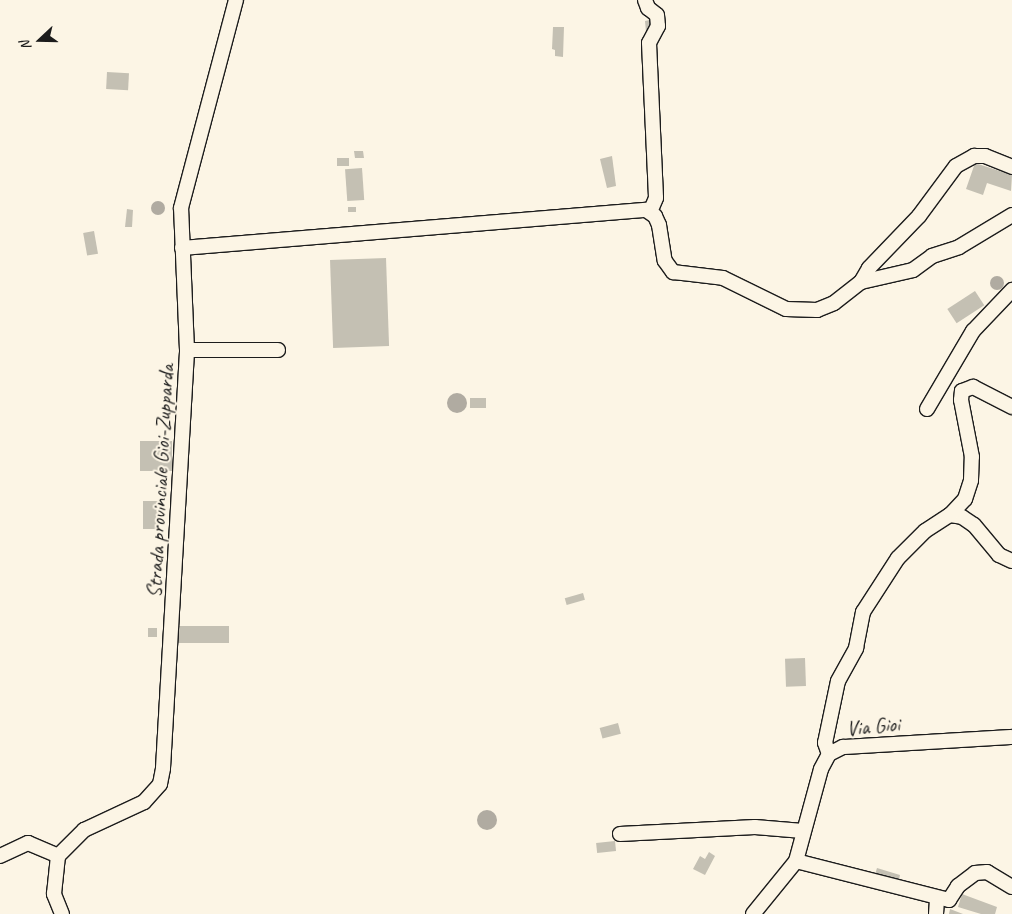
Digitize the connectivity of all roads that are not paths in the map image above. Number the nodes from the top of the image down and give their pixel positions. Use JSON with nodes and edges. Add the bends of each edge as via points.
{"nodes":[{"id":1,"x":236,"y":0,"type":"edge"},
{"id":2,"x":645,"y":0,"type":"edge"},
{"id":3,"x":1012,"y":167,"type":"edge"},
{"id":4,"x":650,"y":212,"type":"junction"},
{"id":5,"x":1012,"y":215,"type":"edge"},
{"id":6,"x":182,"y":248,"type":"junction"},
{"id":7,"x":861,"y":282,"type":"junction"},
{"id":8,"x":1012,"y":290,"type":"edge"},
{"id":9,"x":187,"y":350,"type":"junction"},
{"id":10,"x":278,"y":350,"type":"dead end"},
{"id":11,"x":1012,"y":407,"type":"edge"},
{"id":12,"x":927,"y":409,"type":"dead end"},
{"id":13,"x":950,"y":515,"type":"junction"},
{"id":14,"x":1012,"y":561,"type":"edge"},
{"id":15,"x":1012,"y":737,"type":"edge"},
{"id":16,"x":829,"y":754,"type":"junction"},
{"id":17,"x":803,"y":830,"type":"junction"},
{"id":18,"x":620,"y":834,"type":"dead end"},
{"id":19,"x":0,"y":856,"type":"edge"},
{"id":20,"x":58,"y":856,"type":"junction"},
{"id":21,"x":796,"y":861,"type":"junction"},
{"id":22,"x":1012,"y":887,"type":"edge"},
{"id":23,"x":937,"y":898,"type":"junction"},
{"id":24,"x":62,"y":914,"type":"edge"},
{"id":25,"x":753,"y":914,"type":"edge"},
{"id":26,"x":936,"y":914,"type":"edge"}],
"edges":[{"from":1,"to":6,"type":"street","name":"Strada provinciale Gioi-Zupparda","via":[[185,185],[181,208]]},
{"from":2,"to":4,"type":"street","via":[[648,8],[657,15],[658,26],[649,43],[656,198]]},
{"from":3,"to":7,"type":"street","via":[[985,156],[974,156],[956,166],[920,216],[869,268]]},
{"from":4,"to":6,"type":"street"},
{"from":4,"to":7,"type":"street","via":[[659,225],[664,261],[668,268],[680,275],[712,275],[776,306],[806,310],[826,308]]},
{"from":5,"to":7,"type":"street","via":[[960,247],[932,256],[913,270]]},
{"from":6,"to":9,"type":"street","name":"Strada provinciale Gioi-Zupparda"},
{"from":8,"to":12,"type":"street","via":[[973,332]]},
{"from":9,"to":10,"type":"street"},
{"from":9,"to":20,"type":"street","name":"Strada provinciale Gioi-Zupparda","via":[[160,784],[132,810],[84,830]]},
{"from":11,"to":13,"type":"street","via":[[973,387],[962,391],[971,444],[972,480],[966,500]]},
{"from":13,"to":14,"type":"street","via":[[962,517],[974,525],[999,555]]},
{"from":13,"to":16,"type":"street","via":[[925,530],[898,558],[863,612],[856,648],[838,681],[825,742]]},
{"from":15,"to":16,"type":"street","name":"Via Gioi","via":[[843,747]]},
{"from":16,"to":17,"type":"street","name":"Via Gioi"},
{"from":17,"to":18,"type":"street","via":[[755,826]]},
{"from":17,"to":21,"type":"street","name":"Via Gioi"},
{"from":19,"to":20,"type":"street","via":[[28,842]]},
{"from":20,"to":24,"type":"street","via":[[54,894]]},
{"from":21,"to":23,"type":"street"},
{"from":21,"to":25,"type":"street","name":"Via Gioi"},
{"from":22,"to":23,"type":"street","via":[[988,872],[975,873],[958,886],[949,900]]},
{"from":23,"to":26,"type":"street"}]}
